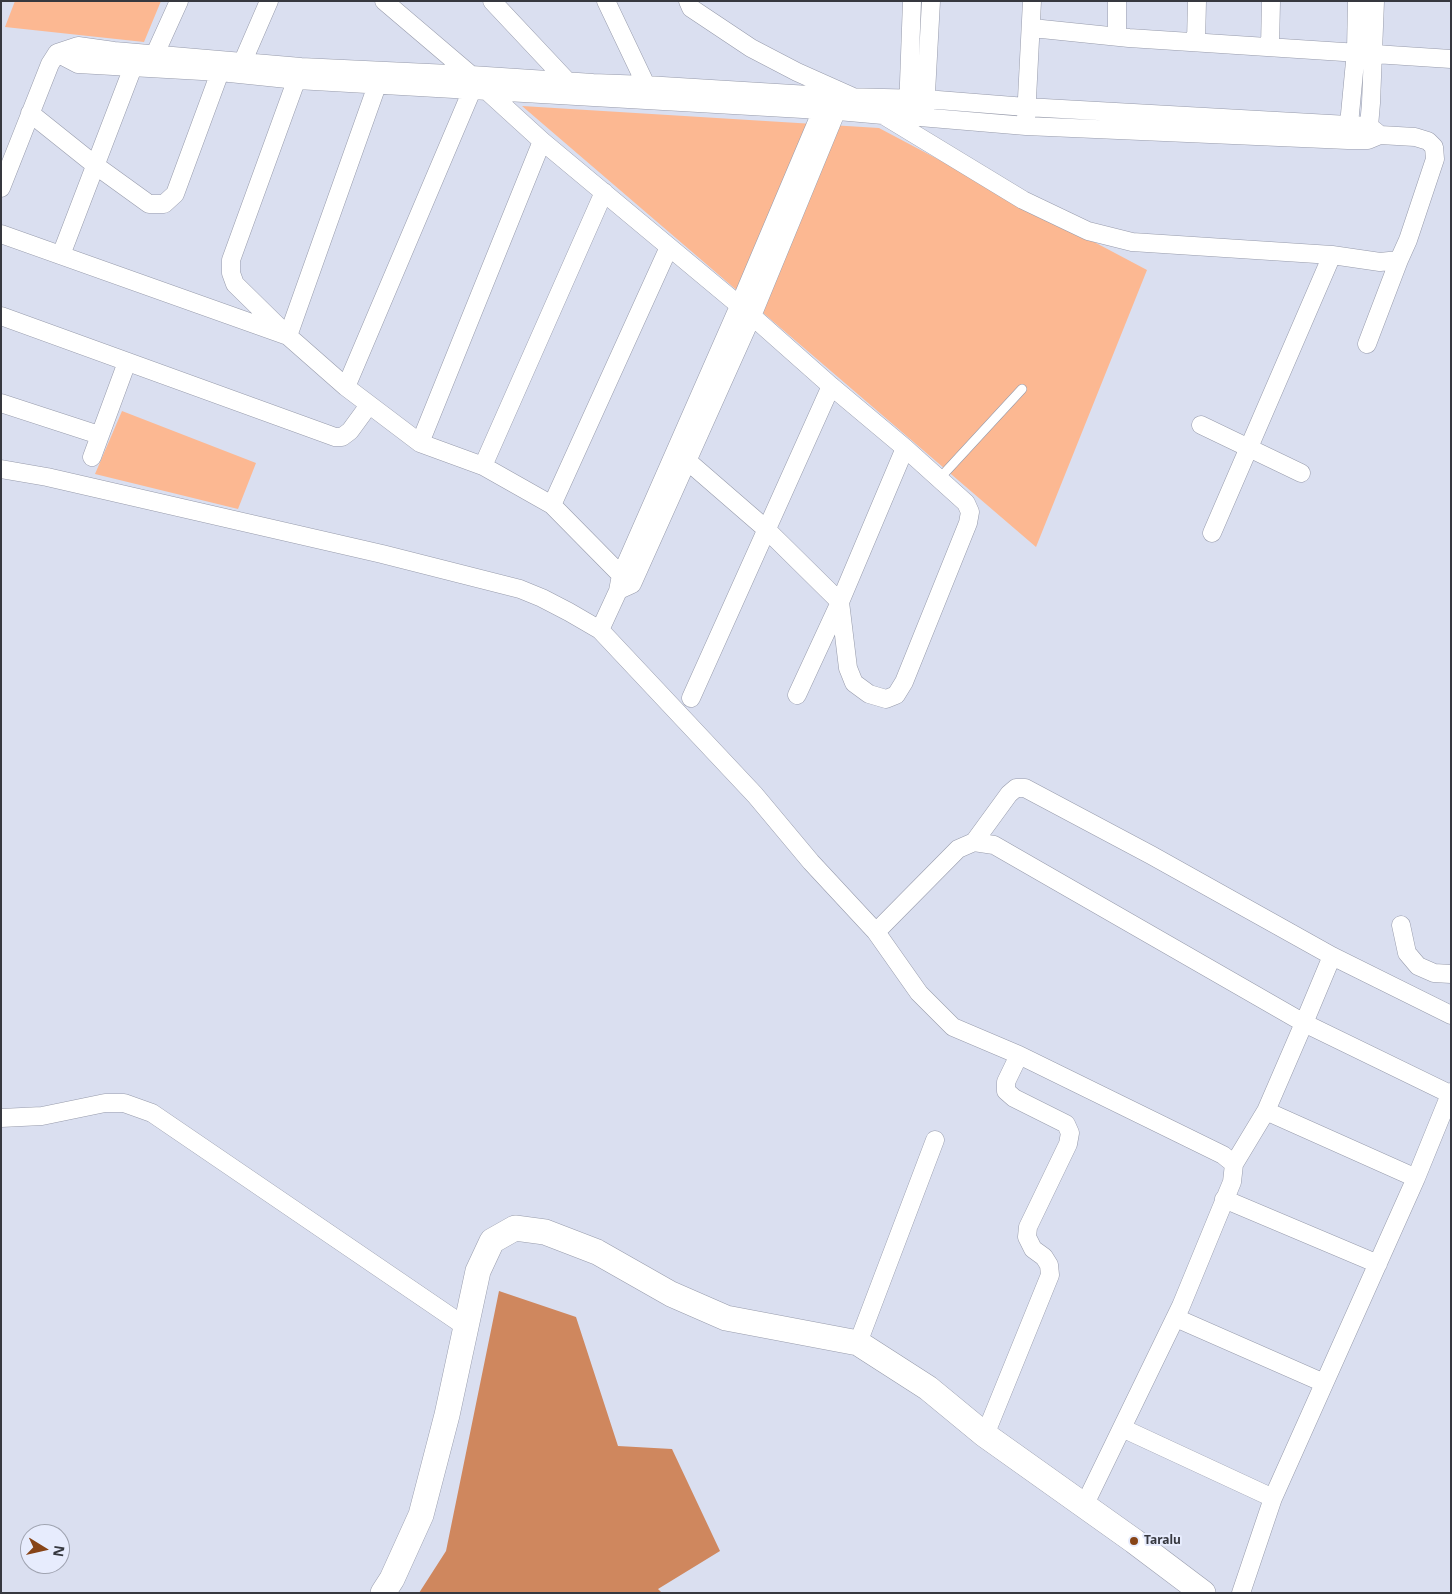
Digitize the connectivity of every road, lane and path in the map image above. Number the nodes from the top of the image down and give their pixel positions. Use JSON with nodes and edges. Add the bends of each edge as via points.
{"nodes":[{"id":1,"x":179,"y":1,"type":"edge"},
{"id":2,"x":270,"y":1,"type":"edge"},
{"id":3,"x":384,"y":1,"type":"edge"},
{"id":4,"x":492,"y":1,"type":"edge"},
{"id":5,"x":606,"y":1,"type":"edge"},
{"id":6,"x":688,"y":1,"type":"edge"},
{"id":7,"x":912,"y":1,"type":"edge"},
{"id":8,"x":931,"y":1,"type":"edge"},
{"id":9,"x":1032,"y":1,"type":"edge"},
{"id":10,"x":1117,"y":1,"type":"edge"},
{"id":11,"x":1197,"y":1,"type":"edge"},
{"id":12,"x":1272,"y":1,"type":"edge"},
{"id":13,"x":1357,"y":1,"type":"edge"},
{"id":14,"x":1375,"y":1,"type":"edge"},
{"id":15,"x":1032,"y":28,"type":"junction"},
{"id":16,"x":1117,"y":36,"type":"junction"},
{"id":17,"x":1196,"y":42,"type":"junction"},
{"id":18,"x":1270,"y":47,"type":"junction"},
{"id":19,"x":57,"y":53,"type":"junction"},
{"id":20,"x":1365,"y":53,"type":"junction"},
{"id":21,"x":155,"y":54,"type":"junction"},
{"id":22,"x":1451,"y":58,"type":"edge"},
{"id":23,"x":243,"y":61,"type":"junction"},
{"id":24,"x":133,"y":66,"type":"junction"},
{"id":25,"x":220,"y":72,"type":"junction"},
{"id":26,"x":299,"y":73,"type":"junction"},
{"id":27,"x":380,"y":77,"type":"junction"},
{"id":28,"x":568,"y":82,"type":"junction"},
{"id":29,"x":476,"y":85,"type":"junction"},
{"id":30,"x":646,"y":85,"type":"junction"},
{"id":31,"x":836,"y":102,"type":"junction"},
{"id":32,"x":1026,"y":107,"type":"junction"},
{"id":33,"x":916,"y":108,"type":"junction"},
{"id":34,"x":30,"y":113,"type":"junction"},
{"id":35,"x":883,"y":115,"type":"junction"},
{"id":36,"x":1026,"y":126,"type":"junction"},
{"id":37,"x":1348,"y":132,"type":"junction"},
{"id":38,"x":1373,"y":134,"type":"junction"},
{"id":39,"x":542,"y":141,"type":"junction"},
{"id":40,"x":95,"y":165,"type":"junction"},
{"id":41,"x":1,"y":188,"type":"edge"},
{"id":42,"x":604,"y":192,"type":"junction"},
{"id":43,"x":1,"y":234,"type":"edge"},
{"id":44,"x":669,"y":247,"type":"junction"},
{"id":45,"x":61,"y":255,"type":"junction"},
{"id":46,"x":1332,"y":255,"type":"junction"},
{"id":47,"x":1399,"y":260,"type":"junction"},
{"id":48,"x":746,"y":311,"type":"junction"},
{"id":49,"x":1,"y":316,"type":"edge"},
{"id":50,"x":288,"y":336,"type":"junction"},
{"id":51,"x":1367,"y":344,"type":"dead end"},
{"id":52,"x":127,"y":362,"type":"junction"},
{"id":53,"x":831,"y":386,"type":"junction"},
{"id":54,"x":346,"y":387,"type":"junction"},
{"id":55,"x":1022,"y":389,"type":"dead end"},
{"id":56,"x":1,"y":403,"type":"edge"},
{"id":57,"x":369,"y":406,"type":"junction"},
{"id":58,"x":1201,"y":425,"type":"dead end"},
{"id":59,"x":99,"y":435,"type":"junction"},
{"id":60,"x":420,"y":444,"type":"junction"},
{"id":61,"x":905,"y":448,"type":"junction"},
{"id":62,"x":1249,"y":448,"type":"junction"},
{"id":63,"x":681,"y":455,"type":"junction"},
{"id":64,"x":92,"y":457,"type":"dead end"},
{"id":65,"x":483,"y":466,"type":"junction"},
{"id":66,"x":1,"y":469,"type":"edge"},
{"id":67,"x":1301,"y":473,"type":"dead end"},
{"id":68,"x":939,"y":479,"type":"junction"},
{"id":69,"x":552,"y":505,"type":"junction"},
{"id":70,"x":766,"y":529,"type":"junction"},
{"id":71,"x":1212,"y":534,"type":"dead end"},
{"id":72,"x":623,"y":583,"type":"junction"},
{"id":73,"x":840,"y":602,"type":"junction"},
{"id":74,"x":600,"y":630,"type":"junction"},
{"id":75,"x":797,"y":695,"type":"dead end"},
{"id":76,"x":691,"y":698,"type":"dead end"},
{"id":77,"x":974,"y":842,"type":"junction"},
{"id":78,"x":1401,"y":926,"type":"dead end"},
{"id":79,"x":876,"y":932,"type":"junction"},
{"id":80,"x":1332,"y":956,"type":"junction"},
{"id":81,"x":1451,"y":974,"type":"edge"},
{"id":82,"x":1451,"y":1015,"type":"edge"},
{"id":83,"x":1304,"y":1023,"type":"junction"},
{"id":84,"x":1019,"y":1056,"type":"junction"},
{"id":85,"x":1450,"y":1093,"type":"edge"},
{"id":86,"x":1266,"y":1111,"type":"junction"},
{"id":87,"x":1,"y":1118,"type":"edge"},
{"id":88,"x":935,"y":1140,"type":"dead end"},
{"id":89,"x":1234,"y":1164,"type":"junction"},
{"id":90,"x":1416,"y":1178,"type":"junction"},
{"id":91,"x":1224,"y":1199,"type":"junction"},
{"id":92,"x":1378,"y":1264,"type":"junction"},
{"id":93,"x":1176,"y":1318,"type":"junction"},
{"id":94,"x":466,"y":1327,"type":"junction"},
{"id":95,"x":858,"y":1344,"type":"junction"},
{"id":96,"x":1324,"y":1383,"type":"junction"},
{"id":97,"x":1122,"y":1428,"type":"junction"},
{"id":98,"x":985,"y":1435,"type":"junction"},
{"id":99,"x":1273,"y":1498,"type":"junction"},
{"id":100,"x":1084,"y":1506,"type":"junction"},
{"id":101,"x":383,"y":1593,"type":"edge"},
{"id":102,"x":1203,"y":1593,"type":"edge"},
{"id":103,"x":1241,"y":1593,"type":"edge"}],
"edges":[{"from":1,"to":21,"type":"street"},
{"from":2,"to":23,"type":"street"},
{"from":3,"to":29,"type":"street"},
{"from":4,"to":28,"type":"street"},
{"from":5,"to":30,"type":"street"},
{"from":6,"to":31,"type":"street","via":[[691,8],[751,48],[798,72]]},
{"from":7,"to":33,"type":"street"},
{"from":8,"to":33,"type":"street"},
{"from":9,"to":15,"type":"street"},
{"from":10,"to":16,"type":"street"},
{"from":11,"to":17,"type":"street"},
{"from":12,"to":18,"type":"street"},
{"from":13,"to":20,"type":"street"},
{"from":14,"to":20,"type":"street"},
{"from":15,"to":16,"type":"street"},
{"from":15,"to":32,"type":"street"},
{"from":16,"to":17,"type":"street"},
{"from":17,"to":18,"type":"street"},
{"from":18,"to":20,"type":"street"},
{"from":19,"to":21,"type":"street","via":[[78,46]]},
{"from":19,"to":24,"type":"street","via":[[78,64]]},
{"from":19,"to":34,"type":"street"},
{"from":20,"to":22,"type":"street"},
{"from":20,"to":37,"type":"street"},
{"from":20,"to":38,"type":"street"},
{"from":21,"to":23,"type":"street"},
{"from":23,"to":26,"type":"street"},
{"from":24,"to":25,"type":"street"},
{"from":24,"to":40,"type":"street"},
{"from":25,"to":26,"type":"street"},
{"from":25,"to":40,"type":"street","via":[[175,194],[164,204],[149,204]]},
{"from":26,"to":27,"type":"street"},
{"from":26,"to":50,"type":"street","via":[[232,260],[231,273],[235,284]]},
{"from":27,"to":29,"type":"street"},
{"from":27,"to":50,"type":"street"},
{"from":28,"to":29,"type":"street"},
{"from":28,"to":30,"type":"street"},
{"from":29,"to":31,"type":"street"},
{"from":29,"to":39,"type":"street"},
{"from":29,"to":54,"type":"street"},
{"from":30,"to":31,"type":"street"},
{"from":31,"to":33,"type":"street"},
{"from":31,"to":35,"type":"street"},
{"from":31,"to":48,"type":"street"},
{"from":32,"to":33,"type":"street"},
{"from":32,"to":36,"type":"street"},
{"from":32,"to":37,"type":"street"},
{"from":33,"to":35,"type":"street"},
{"from":33,"to":36,"type":"street"},
{"from":34,"to":40,"type":"street"},
{"from":34,"to":41,"type":"street"},
{"from":35,"to":46,"type":"street","via":[[1023,200],[1088,231],[1132,242]]},
{"from":36,"to":37,"type":"street"},
{"from":37,"to":38,"type":"street"},
{"from":38,"to":47,"type":"street","via":[[1415,137],[1428,141],[1434,147],[1436,159]]},
{"from":39,"to":42,"type":"street"},
{"from":39,"to":60,"type":"street"},
{"from":40,"to":45,"type":"street"},
{"from":42,"to":44,"type":"street"},
{"from":42,"to":65,"type":"street"},
{"from":43,"to":45,"type":"street"},
{"from":44,"to":48,"type":"street"},
{"from":44,"to":69,"type":"street"},
{"from":45,"to":50,"type":"street"},
{"from":46,"to":47,"type":"street","via":[[1380,262]]},
{"from":46,"to":62,"type":"street"},
{"from":47,"to":51,"type":"street"},
{"from":48,"to":53,"type":"street"},
{"from":48,"to":63,"type":"street"},
{"from":49,"to":52,"type":"street"},
{"from":50,"to":54,"type":"street"},
{"from":52,"to":57,"type":"street","via":[[335,437],[342,437],[350,431]]},
{"from":52,"to":59,"type":"street"},
{"from":53,"to":61,"type":"street"},
{"from":53,"to":70,"type":"street"},
{"from":54,"to":57,"type":"street"},
{"from":55,"to":68,"type":"lane"},
{"from":56,"to":59,"type":"street"},
{"from":57,"to":60,"type":"street"},
{"from":58,"to":62,"type":"street"},
{"from":59,"to":64,"type":"street"},
{"from":60,"to":65,"type":"street"},
{"from":61,"to":68,"type":"street"},
{"from":61,"to":73,"type":"street"},
{"from":62,"to":67,"type":"street"},
{"from":62,"to":71,"type":"street"},
{"from":63,"to":70,"type":"street"},
{"from":63,"to":72,"type":"street"},
{"from":65,"to":69,"type":"street"},
{"from":66,"to":74,"type":"street","via":[[372,551],[520,589]]},
{"from":68,"to":73,"type":"street","via":[[966,502],[970,512],[968,523],[896,696],[886,699],[869,694],[854,683],[848,668]]},
{"from":69,"to":72,"type":"street"},
{"from":70,"to":73,"type":"street"},
{"from":70,"to":76,"type":"street"},
{"from":72,"to":74,"type":"street"},
{"from":73,"to":75,"type":"street"},
{"from":74,"to":79,"type":"street"},
{"from":77,"to":79,"type":"street","via":[[958,849]]},
{"from":77,"to":80,"type":"street","via":[[1009,794],[1016,788],[1024,788]]},
{"from":77,"to":83,"type":"street","via":[[994,846]]},
{"from":78,"to":81,"type":"street","via":[[1407,953],[1418,966]]},
{"from":79,"to":84,"type":"street","via":[[919,993],[953,1027]]},
{"from":80,"to":82,"type":"street"},
{"from":80,"to":83,"type":"street"},
{"from":83,"to":85,"type":"street"},
{"from":83,"to":86,"type":"street"},
{"from":84,"to":89,"type":"street","via":[[1223,1155]]},
{"from":84,"to":98,"type":"street","via":[[1006,1082],[1006,1091],[1066,1124],[1070,1133],[1068,1144],[1027,1232],[1033,1249],[1050,1264],[1050,1275]]},
{"from":85,"to":90,"type":"street"},
{"from":86,"to":89,"type":"street"},
{"from":86,"to":90,"type":"street"},
{"from":87,"to":94,"type":"street","via":[[42,1116],[105,1103],[124,1103],[152,1113]]},
{"from":88,"to":95,"type":"street"},
{"from":89,"to":91,"type":"street","via":[[1232,1182]]},
{"from":90,"to":92,"type":"street"},
{"from":91,"to":92,"type":"street"},
{"from":91,"to":93,"type":"street"},
{"from":92,"to":96,"type":"street"},
{"from":93,"to":96,"type":"street"},
{"from":93,"to":97,"type":"street"},
{"from":94,"to":95,"type":"street","via":[[478,1271],[492,1241],[515,1228],[545,1232],[596,1252],[671,1294],[726,1318]]},
{"from":94,"to":101,"type":"street","via":[[421,1515]]},
{"from":95,"to":98,"type":"street","via":[[928,1388]]},
{"from":96,"to":99,"type":"street"},
{"from":97,"to":99,"type":"street"},
{"from":97,"to":100,"type":"street"},
{"from":98,"to":100,"type":"street"},
{"from":99,"to":103,"type":"street"},
{"from":100,"to":102,"type":"street"}]}
